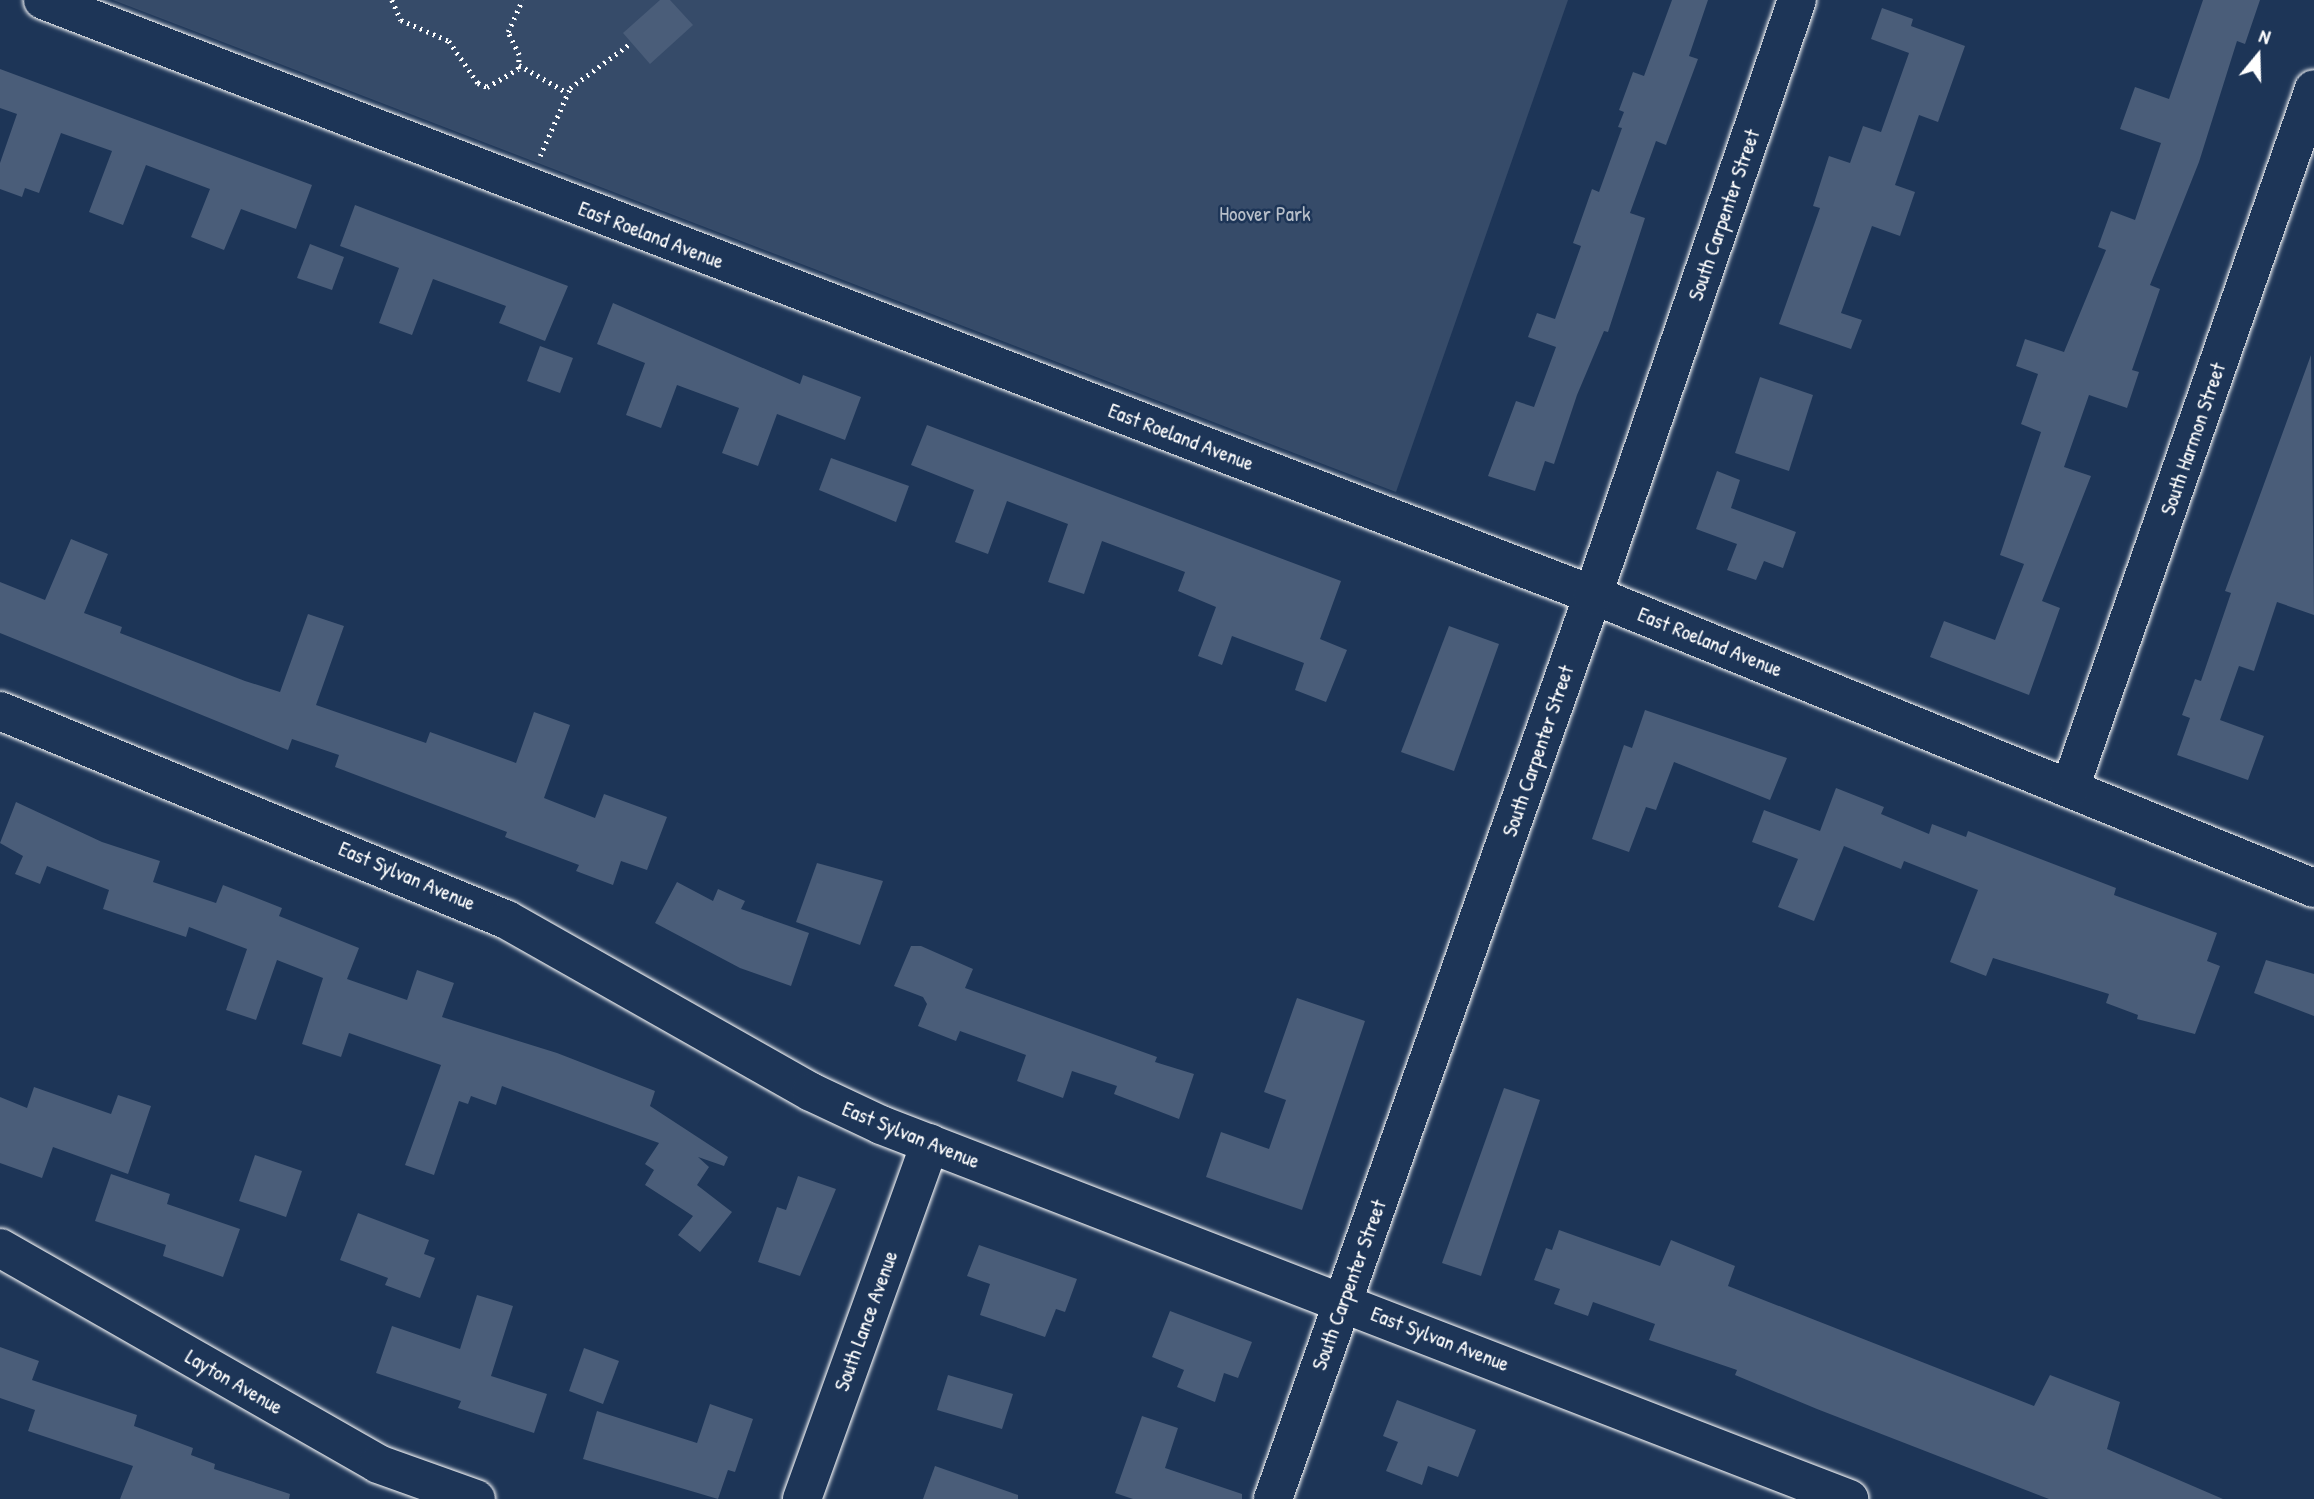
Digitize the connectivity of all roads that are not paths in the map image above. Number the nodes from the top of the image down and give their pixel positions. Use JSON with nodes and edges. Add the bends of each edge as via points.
{"nodes":[{"id":1,"x":43,"y":0,"type":"edge"},
{"id":2,"x":1797,"y":0,"type":"edge"},
{"id":3,"x":2314,"y":89,"type":"edge"},
{"id":4,"x":1594,"y":595,"type":"junction"},
{"id":5,"x":0,"y":711,"type":"edge"},
{"id":6,"x":2070,"y":788,"type":"junction"},
{"id":7,"x":2314,"y":888,"type":"edge"},
{"id":8,"x":930,"y":1143,"type":"junction"},
{"id":9,"x":0,"y":1248,"type":"edge"},
{"id":10,"x":1342,"y":1301,"type":"junction"},
{"id":11,"x":1772,"y":1485,"type":"edge"},
{"id":12,"x":476,"y":1499,"type":"edge"},
{"id":13,"x":802,"y":1499,"type":"edge"},
{"id":14,"x":1273,"y":1499,"type":"edge"},
{"id":15,"x":1849,"y":1499,"type":"edge"}],
"edges":[{"from":1,"to":4,"type":"street","name":"East Roeland Avenue"},
{"from":2,"to":4,"type":"street","name":"South Carpenter Street"},
{"from":3,"to":6,"type":"street","name":"South Harmon Street"},
{"from":4,"to":6,"type":"street","name":"East Roeland Avenue"},
{"from":4,"to":10,"type":"street","name":"South Carpenter Street"},
{"from":5,"to":8,"type":"street","name":"East Sylvan Avenue","via":[[507,919],[811,1092]]},
{"from":6,"to":7,"type":"street","name":"East Roeland Avenue"},
{"from":8,"to":10,"type":"street","name":"East Sylvan Avenue"},
{"from":8,"to":13,"type":"street","name":"South Lance Avenue"},
{"from":9,"to":12,"type":"street","name":"Layton Avenue","via":[[378,1464]]},
{"from":10,"to":11,"type":"street","name":"East Sylvan Avenue"},
{"from":10,"to":14,"type":"street","name":"South Carpenter Street"},
{"from":11,"to":15,"type":"street","name":"East Sylvan Avenue"}]}
